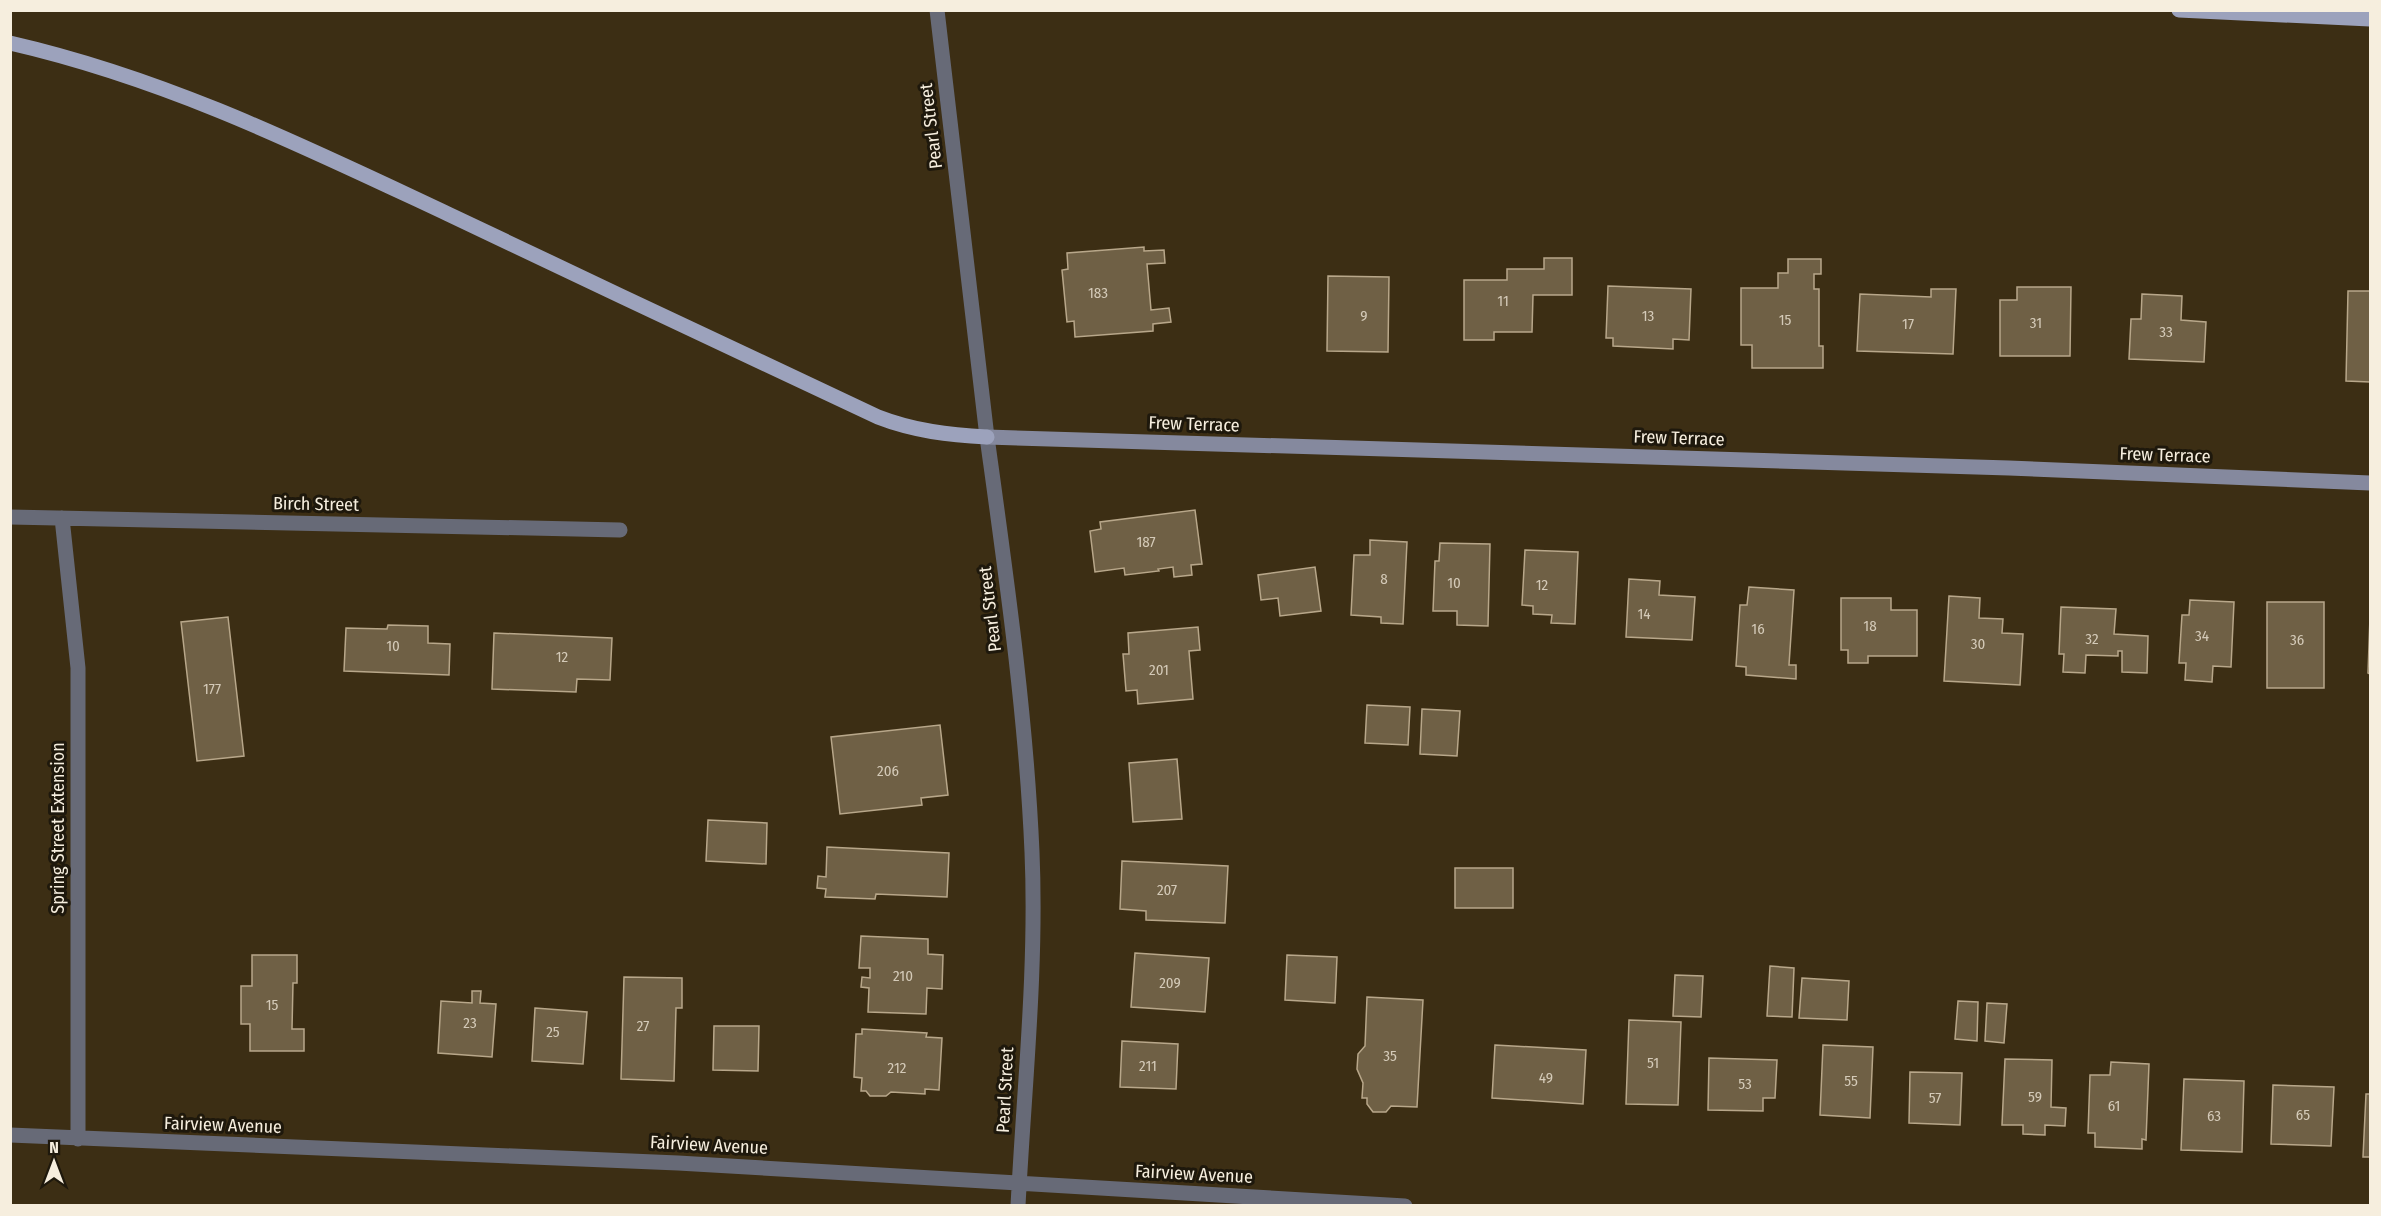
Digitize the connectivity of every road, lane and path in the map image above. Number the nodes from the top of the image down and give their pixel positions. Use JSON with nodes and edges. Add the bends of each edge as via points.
{"nodes":[{"id":1,"x":937,"y":10,"type":"edge"},
{"id":2,"x":2179,"y":10,"type":"edge"},
{"id":3,"x":2370,"y":19,"type":"edge"},
{"id":4,"x":10,"y":43,"type":"edge"},
{"id":5,"x":987,"y":437,"type":"junction"},
{"id":6,"x":2370,"y":483,"type":"edge"},
{"id":7,"x":10,"y":517,"type":"edge"},
{"id":8,"x":62,"y":518,"type":"junction"},
{"id":9,"x":620,"y":530,"type":"dead end"},
{"id":10,"x":10,"y":1136,"type":"edge"},
{"id":11,"x":78,"y":1139,"type":"junction"},
{"id":12,"x":1019,"y":1183,"type":"junction"},
{"id":13,"x":1018,"y":1206,"type":"edge"},
{"id":14,"x":1405,"y":1206,"type":"edge"}],
"edges":[{"from":1,"to":5,"type":"street","name":"Pearl Street"},
{"from":2,"to":3,"type":"main road"},
{"from":4,"to":5,"type":"main road","via":[[140,79],[272,132],[878,417],[930,433]]},
{"from":5,"to":6,"type":"main road","name":"Frew Terrace"},
{"from":5,"to":12,"type":"street","name":"Pearl Street","via":[[1018,671],[1032,853],[1031,958]]},
{"from":7,"to":8,"type":"street","name":"Birch Street"},
{"from":8,"to":9,"type":"street","name":"Birch Street"},
{"from":8,"to":11,"type":"street","name":"Spring Street Extension","via":[[78,668]]},
{"from":10,"to":11,"type":"street","name":"Fairview Avenue"},
{"from":11,"to":12,"type":"street","name":"Fairview Avenue","via":[[678,1163]]},
{"from":12,"to":13,"type":"street","name":"Pearl Street"},
{"from":12,"to":14,"type":"street","name":"Fairview Avenue"}]}
